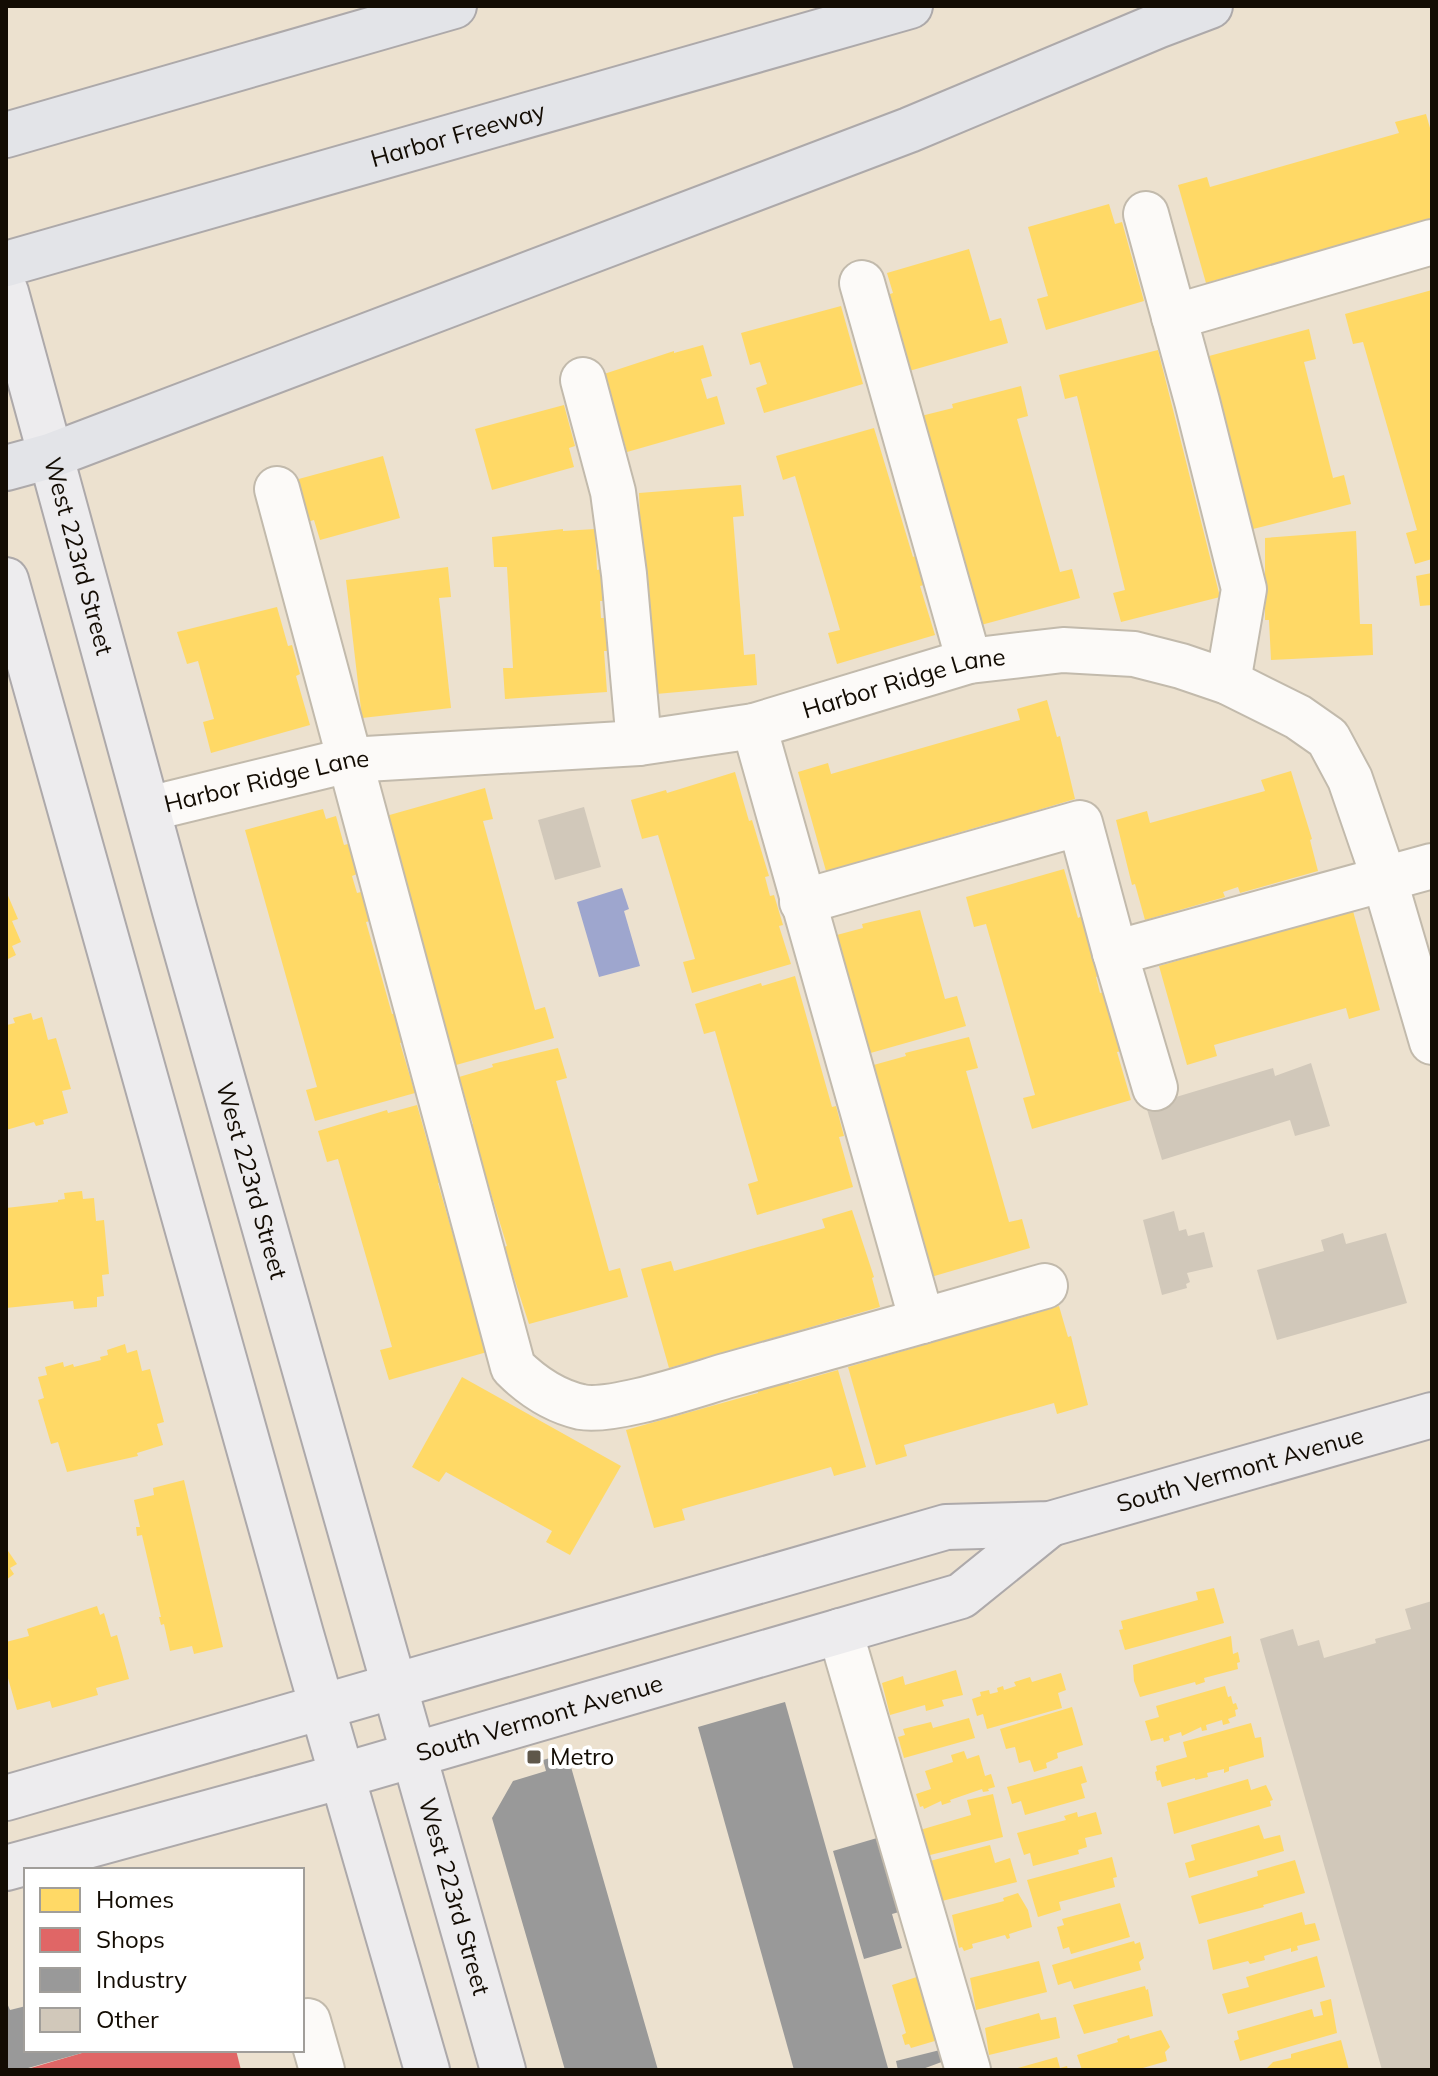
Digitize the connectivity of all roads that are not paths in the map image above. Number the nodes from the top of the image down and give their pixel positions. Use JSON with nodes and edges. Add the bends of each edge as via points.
{"nodes":[{"id":1,"x":454,"y":6,"type":"edge"},
{"id":2,"x":910,"y":6,"type":"edge"},
{"id":3,"x":1210,"y":6,"type":"edge"},
{"id":4,"x":6,"y":135,"type":"edge"},
{"id":5,"x":1146,"y":214,"type":"dead end"},
{"id":6,"x":1432,"y":242,"type":"edge"},
{"id":7,"x":6,"y":264,"type":"edge"},
{"id":8,"x":862,"y":283,"type":"dead end"},
{"id":9,"x":6,"y":292,"type":"edge"},
{"id":10,"x":1174,"y":317,"type":"junction"},
{"id":11,"x":583,"y":380,"type":"dead end"},
{"id":12,"x":50,"y":456,"type":"junction"},
{"id":13,"x":6,"y":468,"type":"edge"},
{"id":14,"x":277,"y":489,"type":"dead end"},
{"id":15,"x":6,"y":580,"type":"edge"},
{"id":16,"x":969,"y":661,"type":"junction"},
{"id":17,"x":1228,"y":682,"type":"junction"},
{"id":18,"x":754,"y":726,"type":"junction"},
{"id":19,"x":639,"y":743,"type":"junction"},
{"id":20,"x":349,"y":760,"type":"junction"},
{"id":21,"x":148,"y":809,"type":"junction"},
{"id":22,"x":1432,"y":866,"type":"edge"},
{"id":23,"x":1384,"y":878,"type":"junction"},
{"id":24,"x":802,"y":902,"type":"junction"},
{"id":25,"x":1115,"y":953,"type":"junction"},
{"id":26,"x":1432,"y":1042,"type":"edge"},
{"id":27,"x":1155,"y":1088,"type":"dead end"},
{"id":28,"x":1045,"y":1286,"type":"dead end"},
{"id":29,"x":922,"y":1321,"type":"junction"},
{"id":30,"x":1432,"y":1415,"type":"edge"},
{"id":31,"x":1050,"y":1524,"type":"junction"},
{"id":32,"x":840,"y":1631,"type":"junction"},
{"id":33,"x":394,"y":1686,"type":"junction"},
{"id":34,"x":322,"y":1707,"type":"junction"},
{"id":35,"x":414,"y":1755,"type":"junction"},
{"id":36,"x":342,"y":1776,"type":"junction"},
{"id":37,"x":6,"y":1798,"type":"edge"},
{"id":38,"x":6,"y":1868,"type":"edge"},
{"id":39,"x":308,"y":2021,"type":"dead end"},
{"id":40,"x":322,"y":2070,"type":"edge"},
{"id":41,"x":427,"y":2070,"type":"edge"},
{"id":42,"x":503,"y":2070,"type":"edge"},
{"id":43,"x":968,"y":2070,"type":"edge"}],
"edges":[{"from":1,"to":4,"type":"highway"},
{"from":2,"to":7,"type":"highway","name":"Harbor Freeway"},
{"from":3,"to":12,"type":"highway","via":[[909,130]]},
{"from":5,"to":10,"type":"lane"},
{"from":6,"to":10,"type":"lane"},
{"from":8,"to":16,"type":"lane"},
{"from":9,"to":12,"type":"main road","name":"West 223rd Street"},
{"from":10,"to":17,"type":"lane","via":[[1244,589]]},
{"from":11,"to":19,"type":"lane","via":[[613,492]]},
{"from":12,"to":13,"type":"highway"},
{"from":12,"to":21,"type":"main road","name":"West 223rd Street"},
{"from":14,"to":20,"type":"lane"},
{"from":15,"to":34,"type":"main road"},
{"from":16,"to":17,"type":"lane","name":"Harbor Ridge Lane","via":[[1063,650],[1134,654]]},
{"from":16,"to":18,"type":"lane","name":"Harbor Ridge Lane"},
{"from":17,"to":23,"type":"lane","name":"Harbor Ridge Lane","via":[[1328,738],[1350,779]]},
{"from":18,"to":19,"type":"lane","name":"Harbor Ridge Lane"},
{"from":18,"to":24,"type":"lane"},
{"from":19,"to":20,"type":"lane","name":"Harbor Ridge Lane"},
{"from":20,"to":21,"type":"lane","name":"Harbor Ridge Lane"},
{"from":20,"to":29,"type":"lane","via":[[507,1349],[513,1367],[531,1385],[581,1407],[607,1406]]},
{"from":21,"to":33,"type":"main road","name":"West 223rd Street"},
{"from":22,"to":23,"type":"lane"},
{"from":23,"to":25,"type":"lane"},
{"from":23,"to":26,"type":"lane","name":"Harbor Ridge Lane"},
{"from":24,"to":25,"type":"lane","via":[[1080,823]]},
{"from":24,"to":29,"type":"lane"},
{"from":25,"to":27,"type":"lane"},
{"from":28,"to":29,"type":"lane"},
{"from":30,"to":31,"type":"main road","name":"South Vermont Avenue"},
{"from":31,"to":32,"type":"main road","name":"South Vermont Avenue","via":[[961,1596]]},
{"from":31,"to":33,"type":"main road","name":"South Vermont Avenue","via":[[946,1527]]},
{"from":32,"to":35,"type":"main road","name":"South Vermont Avenue"},
{"from":32,"to":43,"type":"lane"},
{"from":33,"to":34,"type":"main road","name":"South Vermont Avenue"},
{"from":33,"to":35,"type":"main road","name":"West 223rd Street"},
{"from":34,"to":36,"type":"main road"},
{"from":34,"to":37,"type":"main road","name":"South Vermont Avenue"},
{"from":35,"to":36,"type":"main road","name":"South Vermont Avenue"},
{"from":35,"to":42,"type":"main road","name":"West 223rd Street"},
{"from":36,"to":38,"type":"main road","name":"South Vermont Avenue"},
{"from":36,"to":41,"type":"main road"},
{"from":39,"to":40,"type":"lane"}]}
